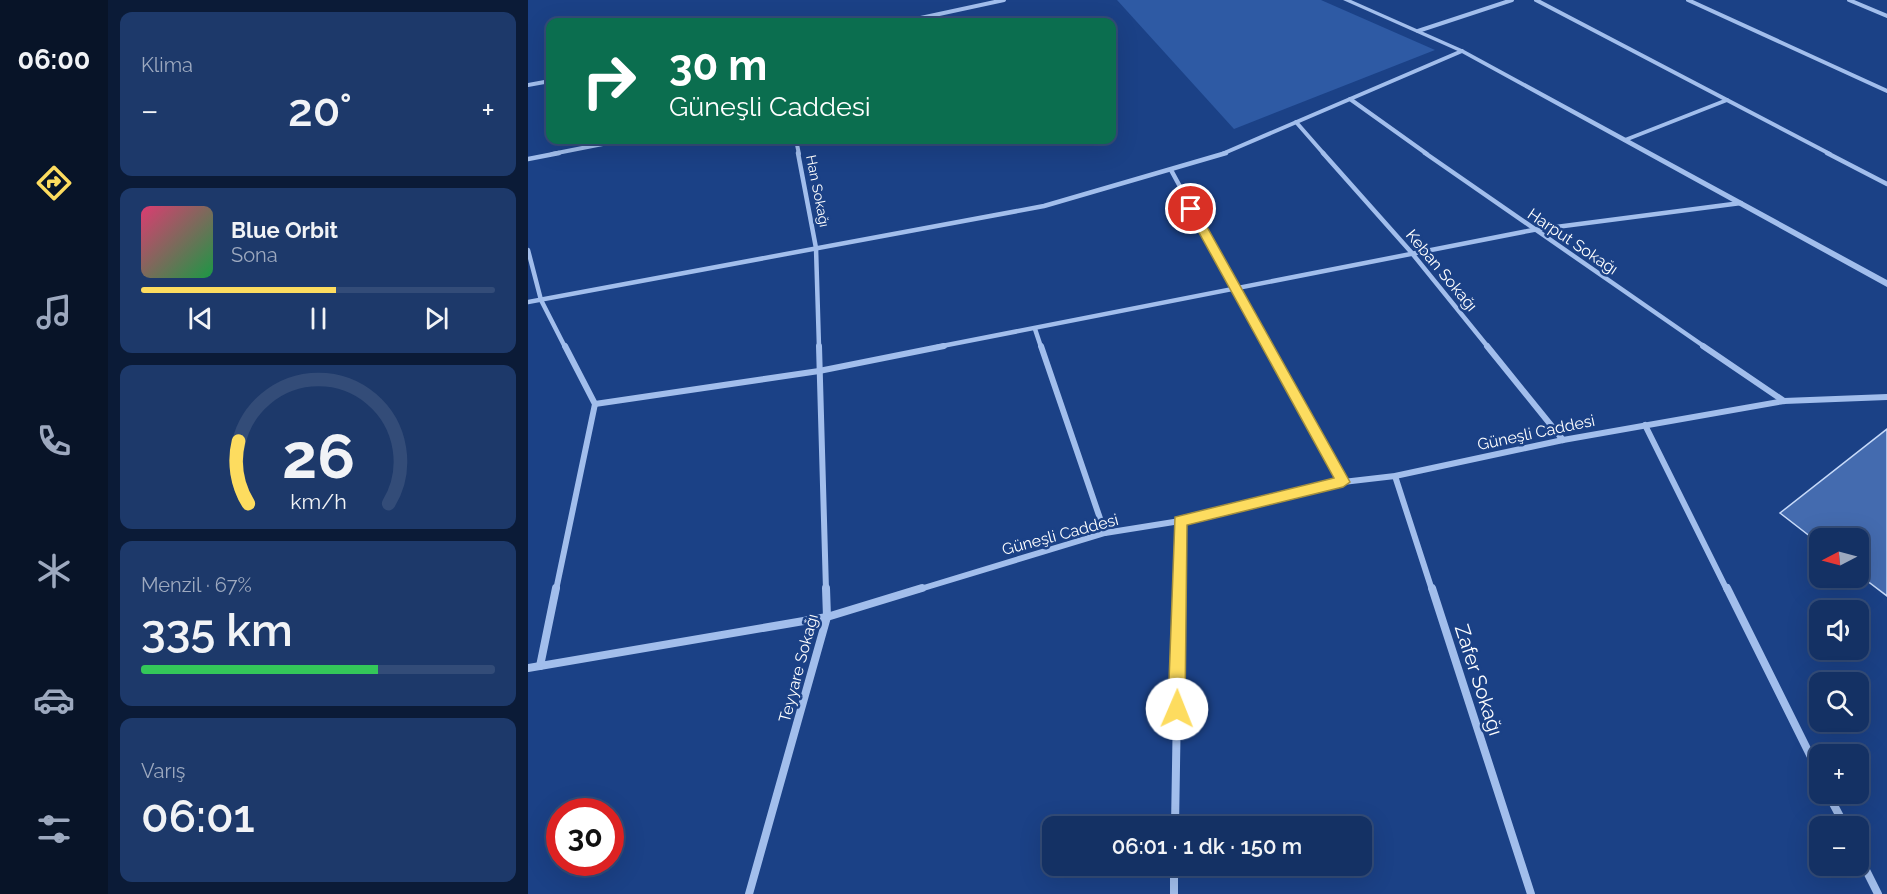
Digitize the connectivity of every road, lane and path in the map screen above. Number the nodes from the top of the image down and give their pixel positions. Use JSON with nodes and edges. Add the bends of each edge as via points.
{"nodes":[{"id":1,"x":1004,"y":0,"type":"edge"},
{"id":2,"x":1346,"y":0,"type":"edge"},
{"id":3,"x":1512,"y":0,"type":"edge"},
{"id":4,"x":1536,"y":0,"type":"edge"},
{"id":5,"x":1688,"y":0,"type":"edge"},
{"id":6,"x":1849,"y":0,"type":"edge"},
{"id":7,"x":1887,"y":16,"type":"edge"},
{"id":8,"x":921,"y":18,"type":"edge"},
{"id":9,"x":1418,"y":32,"type":"junction"},
{"id":10,"x":1462,"y":51,"type":"junction"},
{"id":11,"x":546,"y":82,"type":"edge"},
{"id":12,"x":528,"y":85,"type":"edge"},
{"id":13,"x":1887,"y":91,"type":"edge"},
{"id":14,"x":1350,"y":99,"type":"junction"},
{"id":15,"x":1727,"y":100,"type":"junction"},
{"id":16,"x":1296,"y":122,"type":"junction"},
{"id":17,"x":1625,"y":140,"type":"junction"},
{"id":18,"x":603,"y":144,"type":"edge"},
{"id":19,"x":797,"y":144,"type":"edge"},
{"id":20,"x":528,"y":159,"type":"edge"},
{"id":21,"x":1171,"y":170,"type":"junction"},
{"id":22,"x":1887,"y":184,"type":"edge"},
{"id":23,"x":1741,"y":203,"type":"junction"},
{"id":24,"x":1533,"y":230,"type":"junction"},
{"id":25,"x":816,"y":248,"type":"junction"},
{"id":26,"x":528,"y":250,"type":"edge"},
{"id":27,"x":1411,"y":252,"type":"junction"},
{"id":28,"x":1887,"y":285,"type":"edge"},
{"id":29,"x":1233,"y":287,"type":"junction"},
{"id":30,"x":541,"y":300,"type":"junction"},
{"id":31,"x":528,"y":302,"type":"edge"},
{"id":32,"x":1035,"y":329,"type":"junction"},
{"id":33,"x":819,"y":371,"type":"junction"},
{"id":34,"x":1887,"y":397,"type":"edge"},
{"id":35,"x":1784,"y":401,"type":"junction"},
{"id":36,"x":595,"y":404,"type":"junction"},
{"id":37,"x":1645,"y":424,"type":"junction"},
{"id":38,"x":1563,"y":440,"type":"junction"},
{"id":39,"x":1395,"y":476,"type":"junction"},
{"id":40,"x":1343,"y":482,"type":"junction"},
{"id":41,"x":1180,"y":521,"type":"junction"},
{"id":42,"x":1106,"y":533,"type":"junction"},
{"id":43,"x":827,"y":617,"type":"junction"},
{"id":44,"x":540,"y":666,"type":"junction"},
{"id":45,"x":528,"y":668,"type":"edge"},
{"id":46,"x":1809,"y":753,"type":"edge"},
{"id":47,"x":1175,"y":816,"type":"edge"},
{"id":48,"x":1174,"y":876,"type":"edge"},
{"id":49,"x":1869,"y":876,"type":"edge"},
{"id":50,"x":748,"y":894,"type":"edge"},
{"id":51,"x":1174,"y":894,"type":"edge"},
{"id":52,"x":1531,"y":894,"type":"edge"},
{"id":53,"x":1878,"y":894,"type":"edge"}],
"edges":[{"from":1,"to":8,"type":"street"},
{"from":2,"to":9,"type":"street"},
{"from":3,"to":9,"type":"street"},
{"from":4,"to":15,"type":"street"},
{"from":5,"to":13,"type":"street"},
{"from":6,"to":7,"type":"street"},
{"from":9,"to":10,"type":"street"},
{"from":10,"to":14,"type":"street"},
{"from":10,"to":17,"type":"street"},
{"from":11,"to":12,"type":"street"},
{"from":14,"to":16,"type":"street"},
{"from":14,"to":24,"type":"street","name":"Harput Sokağı"},
{"from":15,"to":17,"type":"street"},
{"from":15,"to":22,"type":"street"},
{"from":16,"to":21,"type":"street","via":[[1218,156]]},
{"from":16,"to":27,"type":"street","name":"Keban Sokağı"},
{"from":17,"to":23,"type":"street"},
{"from":18,"to":20,"type":"street"},
{"from":19,"to":25,"type":"street","name":"Han Sokağı"},
{"from":21,"to":25,"type":"street","via":[[1044,206]]},
{"from":21,"to":29,"type":"street"},
{"from":23,"to":24,"type":"street"},
{"from":23,"to":28,"type":"street"},
{"from":24,"to":27,"type":"street"},
{"from":24,"to":35,"type":"street","name":"Harput Sokağı"},
{"from":25,"to":30,"type":"street"},
{"from":25,"to":33,"type":"street","name":"Han Sokağı"},
{"from":26,"to":30,"type":"street"},
{"from":27,"to":29,"type":"street"},
{"from":27,"to":38,"type":"street","name":"Keban Sokağı"},
{"from":29,"to":32,"type":"street"},
{"from":29,"to":40,"type":"street"},
{"from":30,"to":31,"type":"street"},
{"from":30,"to":36,"type":"street"},
{"from":32,"to":33,"type":"street"},
{"from":32,"to":42,"type":"street"},
{"from":33,"to":36,"type":"street"},
{"from":33,"to":43,"type":"street","name":"Teyyare Sokağı"},
{"from":34,"to":35,"type":"street","name":"Güneşli Caddesi"},
{"from":35,"to":37,"type":"street","name":"Güneşli Caddesi"},
{"from":36,"to":44,"type":"street"},
{"from":37,"to":38,"type":"street","name":"Güneşli Caddesi"},
{"from":37,"to":46,"type":"street"},
{"from":38,"to":39,"type":"street","name":"Güneşli Caddesi"},
{"from":39,"to":40,"type":"street","name":"Güneşli Caddesi"},
{"from":39,"to":52,"type":"street","name":"Zafer Sokağı"},
{"from":40,"to":41,"type":"street","name":"Güneşli Caddesi"},
{"from":41,"to":42,"type":"street","name":"Güneşli Caddesi"},
{"from":41,"to":47,"type":"street"},
{"from":42,"to":43,"type":"street","name":"Güneşli Caddesi"},
{"from":43,"to":44,"type":"street","name":"Güneşli Caddesi"},
{"from":43,"to":50,"type":"street","name":"Teyyare Sokağı"},
{"from":44,"to":45,"type":"street","name":"Güneşli Caddesi"},
{"from":48,"to":51,"type":"street"},
{"from":49,"to":53,"type":"street"}]}
